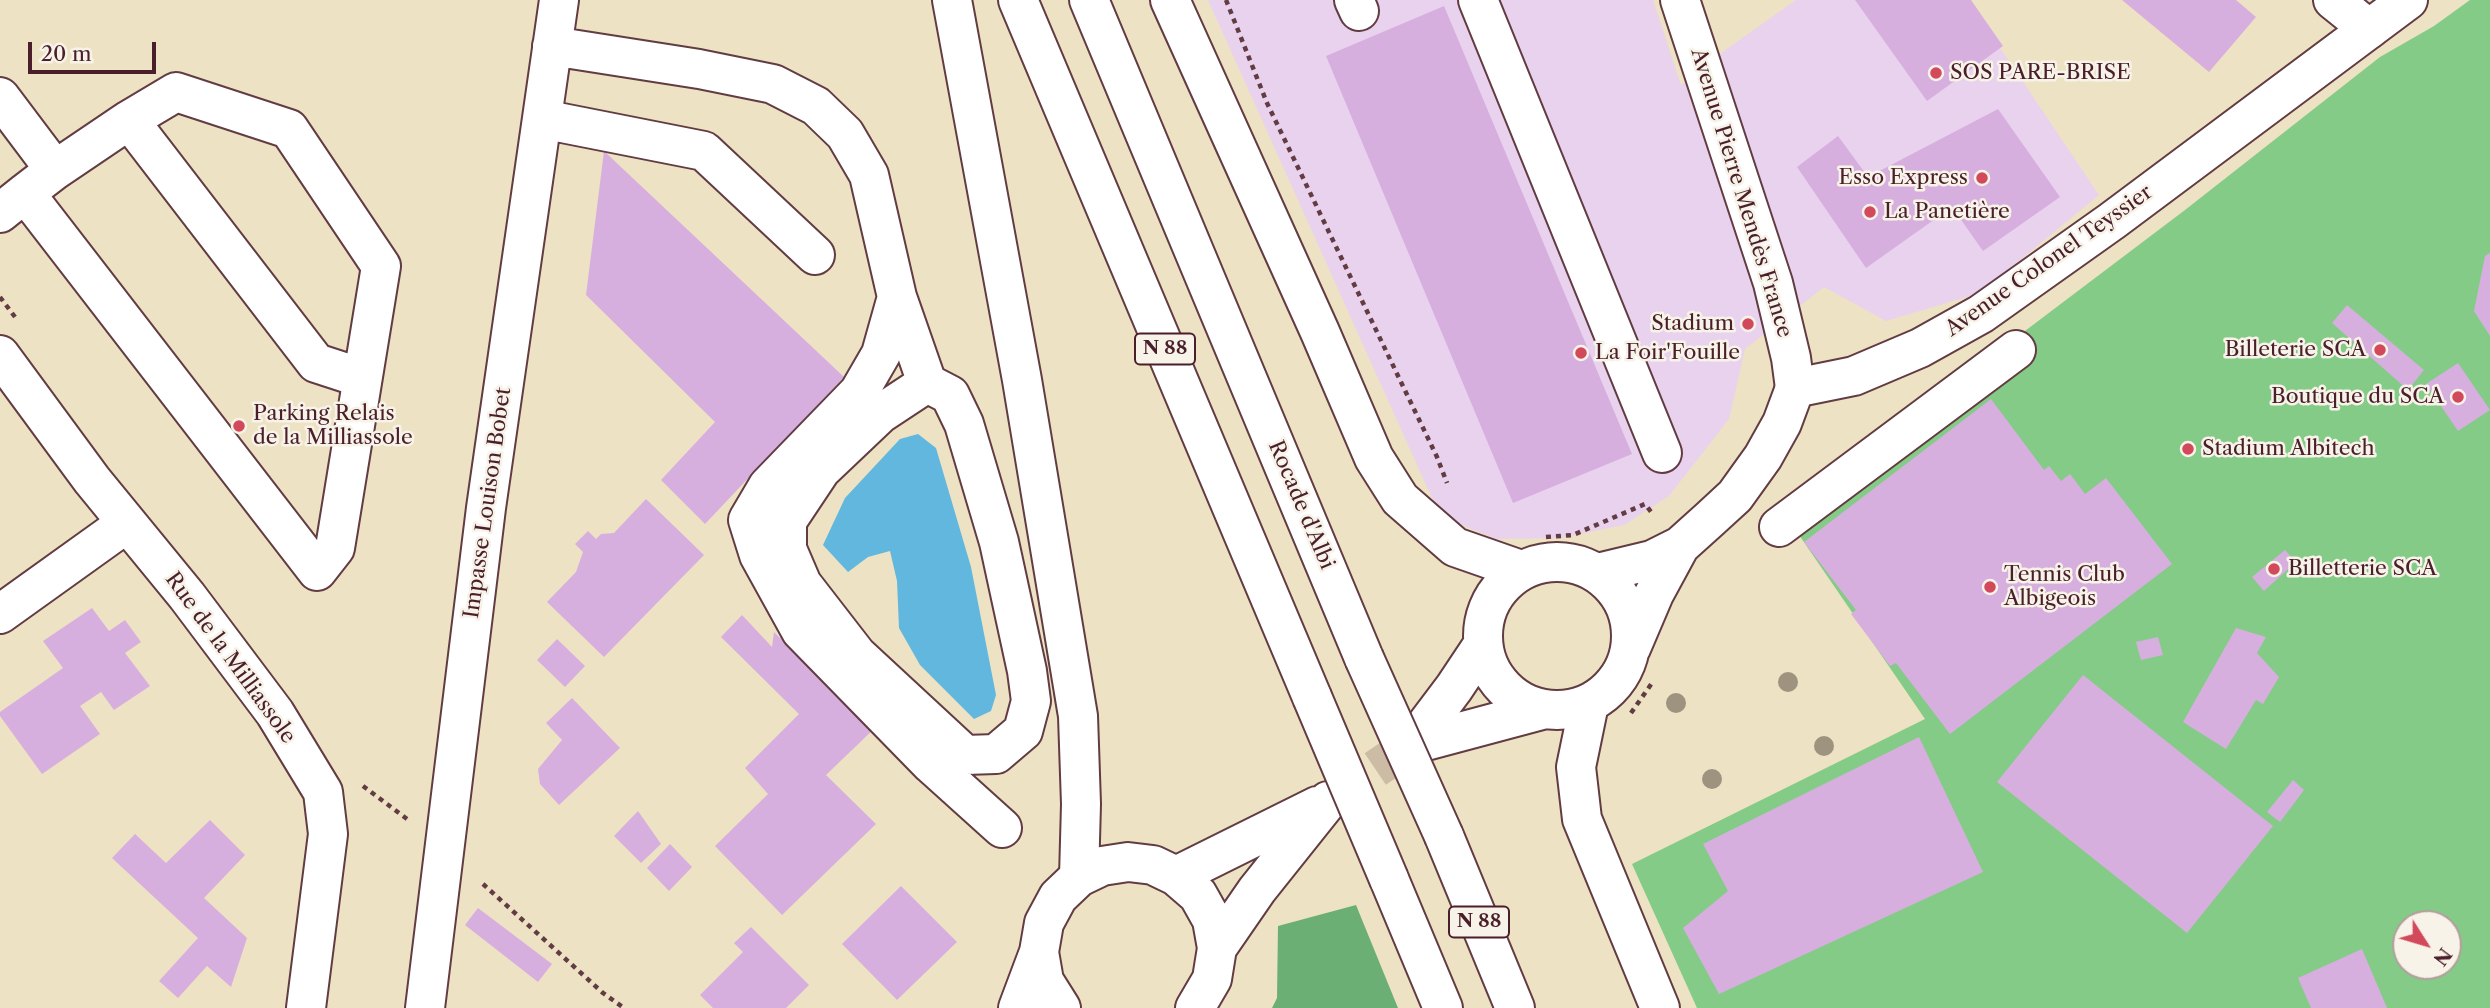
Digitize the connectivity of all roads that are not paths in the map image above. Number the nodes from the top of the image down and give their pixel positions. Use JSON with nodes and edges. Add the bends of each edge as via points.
{"nodes":[{"id":1,"x":559,"y":0,"type":"edge"},
{"id":2,"x":951,"y":0,"type":"edge"},
{"id":3,"x":1018,"y":0,"type":"edge"},
{"id":4,"x":1089,"y":0,"type":"edge"},
{"id":5,"x":1170,"y":0,"type":"edge"},
{"id":6,"x":1478,"y":0,"type":"edge"},
{"id":7,"x":1680,"y":0,"type":"edge"},
{"id":8,"x":2333,"y":0,"type":"edge"},
{"id":9,"x":2408,"y":0,"type":"edge"},
{"id":10,"x":2369,"y":29,"type":"junction"},
{"id":11,"x":552,"y":46,"type":"junction"},
{"id":12,"x":0,"y":97,"type":"edge"},
{"id":13,"x":542,"y":119,"type":"junction"},
{"id":14,"x":129,"y":120,"type":"junction"},
{"id":15,"x":55,"y":170,"type":"junction"},
{"id":16,"x":13,"y":203,"type":"edge"},
{"id":17,"x":815,"y":255,"type":"dead end"},
{"id":18,"x":897,"y":297,"type":"junction"},
{"id":19,"x":2016,"y":350,"type":"dead end"},
{"id":20,"x":0,"y":355,"type":"edge"},
{"id":21,"x":362,"y":378,"type":"junction"},
{"id":22,"x":928,"y":383,"type":"junction"},
{"id":23,"x":1795,"y":388,"type":"junction"},
{"id":24,"x":1662,"y":453,"type":"dead end"},
{"id":25,"x":127,"y":523,"type":"junction"},
{"id":26,"x":1779,"y":527,"type":"dead end"},
{"id":27,"x":1680,"y":546,"type":"junction"},
{"id":28,"x":1527,"y":554,"type":"junction"},
{"id":29,"x":1598,"y":573,"type":"junction"},
{"id":30,"x":0,"y":614,"type":"edge"},
{"id":31,"x":1482,"y":646,"type":"junction"},
{"id":32,"x":1631,"y":648,"type":"junction"},
{"id":33,"x":1589,"y":704,"type":"junction"},
{"id":34,"x":1542,"y":709,"type":"junction"},
{"id":35,"x":1002,"y":828,"type":"dead end"},
{"id":36,"x":1176,"y":876,"type":"junction"},
{"id":37,"x":1079,"y":877,"type":"junction"},
{"id":38,"x":1217,"y":947,"type":"junction"},
{"id":39,"x":1039,"y":952,"type":"junction"},
{"id":40,"x":306,"y":1008,"type":"edge"},
{"id":41,"x":425,"y":1008,"type":"edge"},
{"id":42,"x":1018,"y":1008,"type":"edge"},
{"id":43,"x":1061,"y":1008,"type":"edge"},
{"id":44,"x":1195,"y":1008,"type":"edge"},
{"id":45,"x":1443,"y":1008,"type":"edge"},
{"id":46,"x":1515,"y":1008,"type":"edge"},
{"id":47,"x":1660,"y":1008,"type":"edge"}],
"edges":[{"from":1,"to":11,"type":"main road","name":"Impasse Louison Bobet"},
{"from":2,"to":37,"type":"main road","via":[[1078,716]]},
{"from":3,"to":45,"type":"main road","number":"N 88","bridge":true},
{"from":4,"to":46,"type":"main road","name":"Rocade d'Albi","number":"N 88","bridge":true},
{"from":5,"to":28,"type":"main road","via":[[1374,458],[1400,499],[1455,547]]},
{"from":6,"to":24,"type":"main road"},
{"from":7,"to":23,"type":"main road","name":"Avenue Pierre Mendès France","via":[[1773,283]]},
{"from":8,"to":10,"type":"main road"},
{"from":9,"to":10,"type":"main road","name":"Avenue Colonel Teyssier"},
{"from":10,"to":23,"type":"main road","name":"Avenue Colonel Teyssier","via":[[1981,314],[1920,348],[1854,376]]},
{"from":11,"to":13,"type":"main road","name":"Impasse Louison Bobet"},
{"from":11,"to":18,"type":"main road","via":[[773,84],[816,106],[845,134],[869,175]]},
{"from":12,"to":15,"type":"main road"},
{"from":13,"to":17,"type":"main road","via":[[704,151]]},
{"from":13,"to":41,"type":"main road","name":"Impasse Louison Bobet","via":[[486,508]]},
{"from":14,"to":15,"type":"main road"},
{"from":14,"to":21,"type":"main road","via":[[316,363]]},
{"from":14,"to":21,"type":"main road","via":[[176,92],[289,129],[381,267]]},
{"from":15,"to":16,"type":"main road"},
{"from":16,"to":21,"type":"main road","via":[[317,571],[335,548]]},
{"from":18,"to":22,"type":"main road"},
{"from":18,"to":35,"type":"main road","via":[[881,354],[859,392],[768,486],[748,520],[759,555],[802,631],[931,764]]},
{"from":19,"to":26,"type":"main road"},
{"from":20,"to":25,"type":"main road","name":"Rue de la Milliassole"},
{"from":22,"to":22,"type":"main road","via":[[880,414],[821,470],[788,521],[787,549],[802,584],[857,655],[965,755],[996,754],[1023,731],[1031,701],[1027,671],[999,542],[964,424],[950,395]]},
{"from":23,"to":27,"type":"main road","via":[[1782,424],[1735,496]]},
{"from":25,"to":30,"type":"main road"},
{"from":25,"to":40,"type":"main road","name":"Rue de la Milliassole","via":[[200,586],[323,792],[328,834]]},
{"from":27,"to":29,"type":"main road","via":[[1652,561]]},
{"from":27,"to":32,"type":"main road"},
{"from":28,"to":29,"type":"main road","via":[[1539,563],[1560,561]]},
{"from":28,"to":31,"type":"main road","via":[[1489,602]]},
{"from":29,"to":32,"type":"main road","via":[[1614,587],[1625,606]]},
{"from":31,"to":34,"type":"main road","via":[[1500,686],[1520,701]]},
{"from":31,"to":34,"type":"main road","via":[[1411,744]]},
{"from":32,"to":33,"type":"main road","via":[[1608,690]]},
{"from":33,"to":34,"type":"main road","via":[[1566,710]]},
{"from":33,"to":47,"type":"main road","via":[[1576,767],[1582,819]]},
{"from":36,"to":37,"type":"main road","via":[[1153,865],[1128,862],[1102,866]]},
{"from":36,"to":38,"type":"main road","via":[[1198,895],[1212,920]]},
{"from":36,"to":38,"type":"main road","via":[[1328,801]]},
{"from":37,"to":39,"type":"main road","via":[[1058,897],[1044,923]]},
{"from":38,"to":44,"type":"main road","via":[[1212,979]]},
{"from":39,"to":42,"type":"main road"},
{"from":39,"to":43,"type":"main road","via":[[1044,981]]}]}
